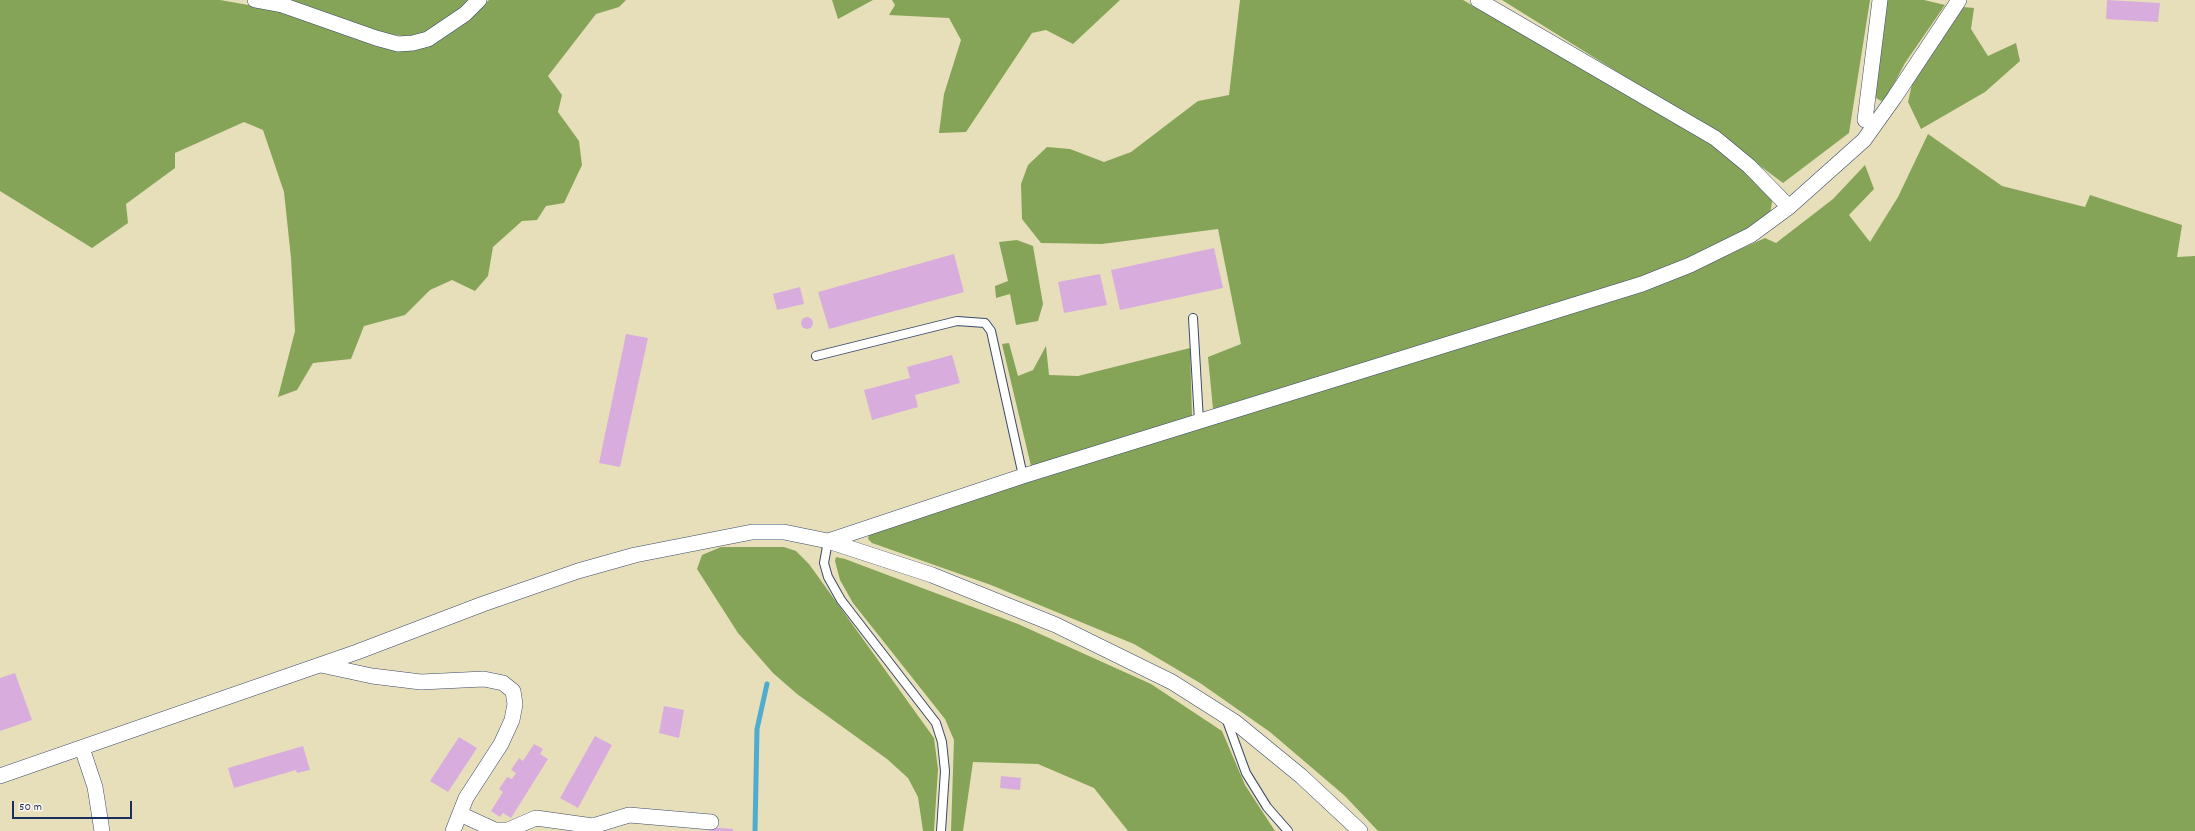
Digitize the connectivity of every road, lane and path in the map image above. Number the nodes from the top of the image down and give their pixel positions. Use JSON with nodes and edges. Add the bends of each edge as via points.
{"nodes":[{"id":1,"x":255,"y":0,"type":"edge"},
{"id":2,"x":479,"y":0,"type":"edge"},
{"id":3,"x":1478,"y":0,"type":"edge"},
{"id":4,"x":1880,"y":0,"type":"edge"},
{"id":5,"x":1960,"y":0,"type":"edge"},
{"id":6,"x":1865,"y":120,"type":"dead end"},
{"id":7,"x":1789,"y":207,"type":"junction"},
{"id":8,"x":1193,"y":318,"type":"dead end"},
{"id":9,"x":816,"y":356,"type":"dead end"},
{"id":10,"x":1200,"y":421,"type":"junction"},
{"id":11,"x":1023,"y":476,"type":"junction"},
{"id":12,"x":828,"y":541,"type":"junction"},
{"id":13,"x":320,"y":665,"type":"junction"},
{"id":14,"x":1225,"y":716,"type":"junction"},
{"id":15,"x":82,"y":748,"type":"junction"},
{"id":16,"x":0,"y":776,"type":"edge"},
{"id":17,"x":460,"y":814,"type":"junction"},
{"id":18,"x":710,"y":822,"type":"dead end"},
{"id":19,"x":102,"y":831,"type":"edge"},
{"id":20,"x":453,"y":831,"type":"edge"},
{"id":21,"x":942,"y":831,"type":"edge"},
{"id":22,"x":1288,"y":831,"type":"edge"},
{"id":23,"x":1360,"y":831,"type":"edge"}],
"edges":[{"from":1,"to":2,"type":"street","via":[[282,5],[398,44],[428,39],[465,14]]},
{"from":3,"to":7,"type":"street","via":[[1715,138],[1749,166]]},
{"from":4,"to":6,"type":"street"},
{"from":5,"to":7,"type":"street","via":[[1864,140]]},
{"from":7,"to":10,"type":"street","via":[[1750,235],[1690,265],[1642,284]]},
{"from":8,"to":10,"type":"lane"},
{"from":9,"to":11,"type":"lane","via":[[957,320],[985,323],[991,331]]},
{"from":10,"to":11,"type":"street"},
{"from":11,"to":12,"type":"street"},
{"from":12,"to":13,"type":"street","via":[[784,532],[752,532],[635,555],[578,571],[483,604]]},
{"from":12,"to":14,"type":"street","via":[[932,575],[1056,625],[1172,682]]},
{"from":12,"to":21,"type":"lane","via":[[824,563],[828,577],[936,723],[942,742],[945,771]]},
{"from":13,"to":15,"type":"street"},
{"from":13,"to":17,"type":"street","via":[[372,676],[421,682],[484,679],[503,683],[513,691],[515,704],[512,720],[501,744],[466,798]]},
{"from":14,"to":22,"type":"lane","via":[[1246,773],[1267,807]]},
{"from":14,"to":23,"type":"street","via":[[1301,776]]},
{"from":15,"to":16,"type":"street"},
{"from":15,"to":19,"type":"street","via":[[95,787]]},
{"from":17,"to":18,"type":"street","via":[[495,830],[508,830],[536,818],[593,826],[629,816]]},
{"from":17,"to":20,"type":"street"}]}
